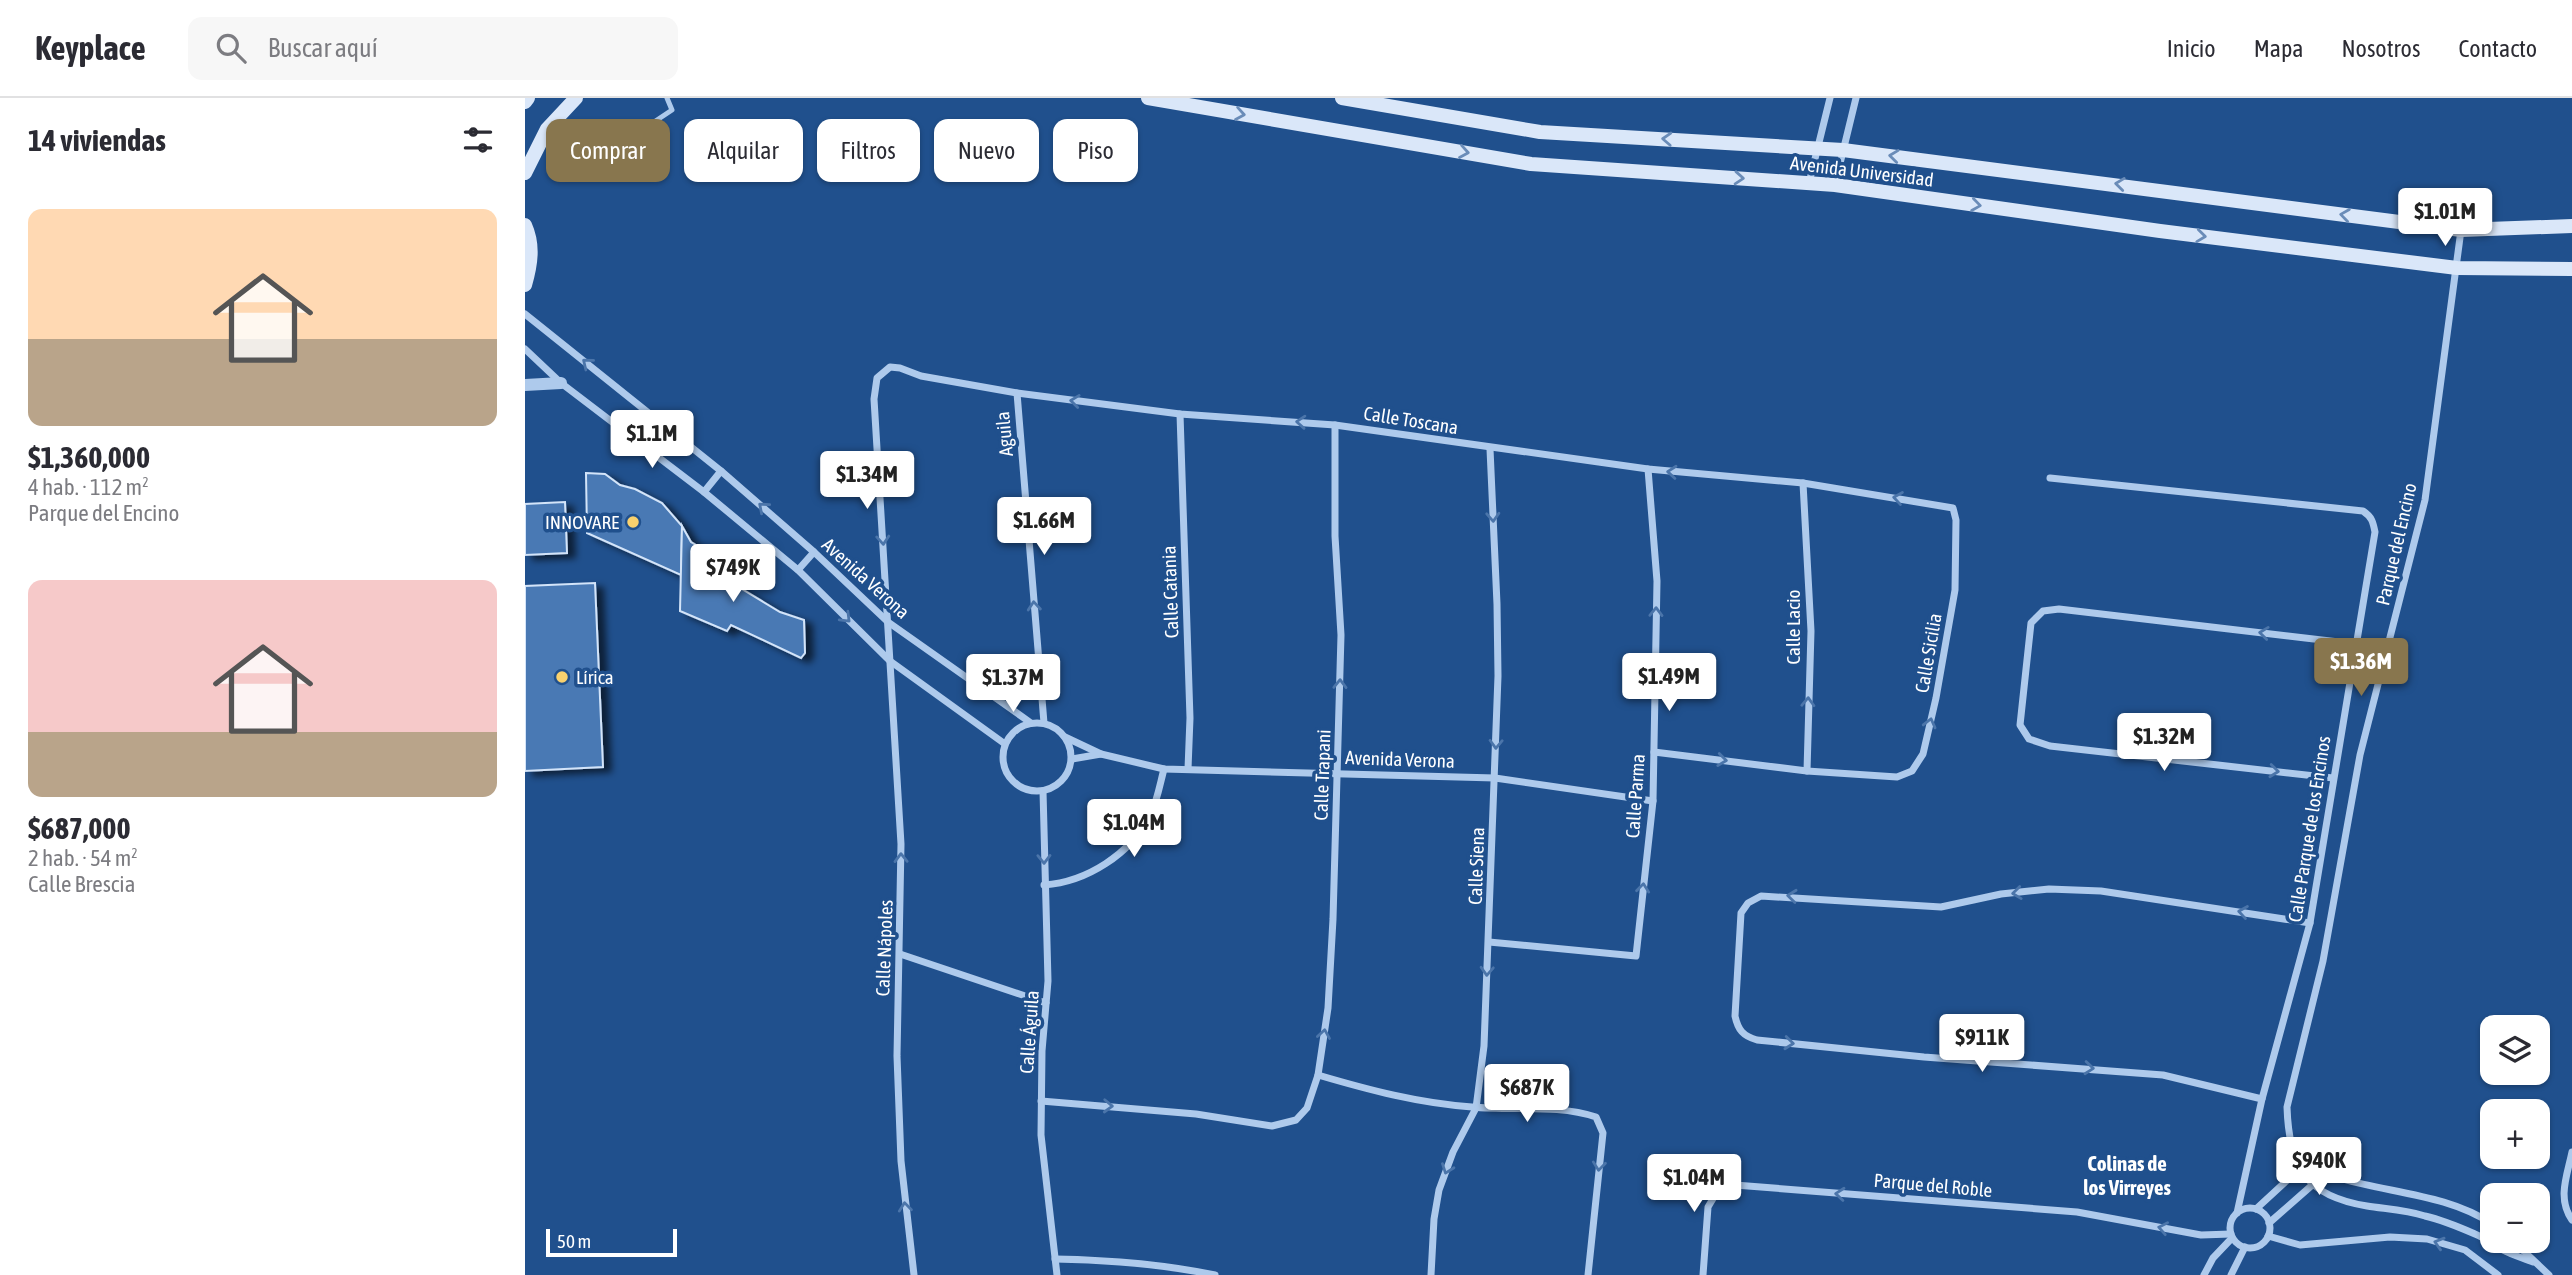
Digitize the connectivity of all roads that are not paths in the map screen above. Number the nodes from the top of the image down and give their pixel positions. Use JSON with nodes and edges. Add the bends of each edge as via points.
{"nodes":[{"id":1,"x":529,"y":98,"type":"edge"},
{"id":2,"x":576,"y":98,"type":"edge"},
{"id":3,"x":667,"y":98,"type":"edge"},
{"id":4,"x":1148,"y":98,"type":"edge"},
{"id":5,"x":1342,"y":98,"type":"edge"},
{"id":6,"x":1830,"y":98,"type":"edge"},
{"id":7,"x":1856,"y":98,"type":"edge"},
{"id":8,"x":525,"y":102,"type":"edge"},
{"id":9,"x":658,"y":119,"type":"edge"},
{"id":10,"x":1818,"y":148,"type":"junction"},
{"id":11,"x":1843,"y":150,"type":"junction"},
{"id":12,"x":525,"y":173,"type":"edge"},
{"id":13,"x":1809,"y":183,"type":"junction"},
{"id":14,"x":1835,"y":185,"type":"junction"},
{"id":15,"x":525,"y":225,"type":"edge"},
{"id":16,"x":2572,"y":226,"type":"edge"},
{"id":17,"x":2461,"y":230,"type":"junction"},
{"id":18,"x":2457,"y":268,"type":"junction"},
{"id":19,"x":2572,"y":270,"type":"edge"},
{"id":20,"x":525,"y":285,"type":"edge"},
{"id":21,"x":525,"y":314,"type":"edge"},
{"id":22,"x":525,"y":349,"type":"edge"},
{"id":23,"x":561,"y":383,"type":"junction"},
{"id":24,"x":525,"y":385,"type":"edge"},
{"id":25,"x":1017,"y":393,"type":"junction"},
{"id":26,"x":874,"y":399,"type":"joint"},
{"id":27,"x":1180,"y":414,"type":"junction"},
{"id":28,"x":1335,"y":425,"type":"junction"},
{"id":29,"x":1490,"y":449,"type":"junction"},
{"id":30,"x":1648,"y":469,"type":"junction"},
{"id":31,"x":721,"y":471,"type":"junction"},
{"id":32,"x":2050,"y":478,"type":"dead end"},
{"id":33,"x":1803,"y":483,"type":"junction"},
{"id":34,"x":704,"y":492,"type":"junction"},
{"id":35,"x":1956,"y":520,"type":"joint"},
{"id":36,"x":814,"y":552,"type":"junction"},
{"id":37,"x":798,"y":570,"type":"junction"},
{"id":38,"x":888,"y":622,"type":"junction"},
{"id":39,"x":2356,"y":644,"type":"junction"},
{"id":40,"x":890,"y":661,"type":"junction"},
{"id":41,"x":1031,"y":723,"type":"junction"},
{"id":42,"x":1044,"y":723,"type":"junction"},
{"id":43,"x":1065,"y":737,"type":"junction"},
{"id":44,"x":1005,"y":744,"type":"junction"},
{"id":45,"x":1654,"y":751,"type":"junction"},
{"id":46,"x":1101,"y":754,"type":"junction"},
{"id":47,"x":1072,"y":759,"type":"junction"},
{"id":48,"x":1164,"y":769,"type":"junction"},
{"id":49,"x":1188,"y":769,"type":"junction"},
{"id":50,"x":1807,"y":771,"type":"junction"},
{"id":51,"x":1338,"y":772,"type":"junction"},
{"id":52,"x":2333,"y":778,"type":"junction"},
{"id":53,"x":1495,"y":779,"type":"junction"},
{"id":54,"x":1043,"y":791,"type":"junction"},
{"id":55,"x":1653,"y":801,"type":"junction"},
{"id":56,"x":1044,"y":885,"type":"junction"},
{"id":57,"x":2310,"y":923,"type":"junction"},
{"id":58,"x":1489,"y":942,"type":"junction"},
{"id":59,"x":899,"y":954,"type":"junction"},
{"id":60,"x":1046,"y":1003,"type":"junction"},
{"id":61,"x":1318,"y":1075,"type":"junction"},
{"id":62,"x":2262,"y":1099,"type":"junction"},
{"id":63,"x":1041,"y":1101,"type":"junction"},
{"id":64,"x":1476,"y":1108,"type":"junction"},
{"id":65,"x":2293,"y":1149,"type":"junction"},
{"id":66,"x":2572,"y":1152,"type":"edge"},
{"id":67,"x":2308,"y":1161,"type":"junction"},
{"id":68,"x":2299,"y":1170,"type":"junction"},
{"id":69,"x":2327,"y":1172,"type":"junction"},
{"id":70,"x":2312,"y":1185,"type":"junction"},
{"id":71,"x":2256,"y":1209,"type":"junction"},
{"id":72,"x":2237,"y":1213,"type":"junction"},
{"id":73,"x":2480,"y":1219,"type":"edge"},
{"id":74,"x":2572,"y":1220,"type":"edge"},
{"id":75,"x":2269,"y":1223,"type":"junction"},
{"id":76,"x":2232,"y":1236,"type":"junction"},
{"id":77,"x":2268,"y":1236,"type":"junction"},
{"id":78,"x":2245,"y":1247,"type":"junction"},
{"id":79,"x":2524,"y":1253,"type":"edge"},
{"id":80,"x":1055,"y":1259,"type":"junction"},
{"id":81,"x":2533,"y":1262,"type":"junction"},
{"id":82,"x":914,"y":1275,"type":"edge"},
{"id":83,"x":1057,"y":1275,"type":"edge"},
{"id":84,"x":1215,"y":1275,"type":"edge"},
{"id":85,"x":1431,"y":1275,"type":"edge"},
{"id":86,"x":1588,"y":1275,"type":"edge"},
{"id":87,"x":1703,"y":1275,"type":"edge"},
{"id":88,"x":2204,"y":1275,"type":"edge"},
{"id":89,"x":2231,"y":1275,"type":"edge"},
{"id":90,"x":2498,"y":1275,"type":"edge"},
{"id":91,"x":2549,"y":1275,"type":"edge"}],
"edges":[{"from":1,"to":8,"type":"main road"},
{"from":2,"to":12,"type":"main road","via":[[547,129]]},
{"from":3,"to":9,"type":"lane","via":[[672,110]]},
{"from":4,"to":13,"type":"main road","name":"Avenida Universidad","one_way":true,"via":[[1531,164]]},
{"from":10,"to":5,"type":"main road","name":"Avenida Universidad","one_way":true,"via":[[1540,132]]},
{"from":6,"to":10,"type":"street"},
{"from":7,"to":11,"type":"street"},
{"from":10,"to":11,"type":"main road","name":"Avenida Universidad"},
{"from":10,"to":13,"type":"street"},
{"from":11,"to":14,"type":"street"},
{"from":17,"to":11,"type":"main road","name":"Avenida Universidad","one_way":true},
{"from":13,"to":14,"type":"main road","name":"Avenida Universidad"},
{"from":14,"to":18,"type":"main road","name":"Avenida Universidad","one_way":true},
{"from":15,"to":20,"type":"main road","via":[[531,260]]},
{"from":16,"to":17,"type":"main road","name":"Avenida Universidad"},
{"from":17,"to":18,"type":"street","name":"Parque del Encino"},
{"from":18,"to":19,"type":"main road","name":"Avenida Universidad"},
{"from":18,"to":65,"type":"street","name":"Parque del Encino","via":[[2425,500],[2360,755],[2323,961],[2287,1107]]},
{"from":31,"to":21,"type":"street","name":"Avenida Verona","one_way":true},
{"from":22,"to":23,"type":"street","name":"Avenida Verona"},
{"from":23,"to":24,"type":"street"},
{"from":23,"to":34,"type":"street","name":"Avenida Verona"},
{"from":25,"to":26,"type":"street","name":"Calle Toscana","via":[[890,367],[877,378]]},
{"from":27,"to":25,"type":"street","name":"Calle Toscana","one_way":true},
{"from":42,"to":25,"type":"street","name":"Aguila","one_way":true},
{"from":26,"to":38,"type":"street","name":"Calle Nápoles","one_way":true},
{"from":28,"to":27,"type":"street","name":"Calle Toscana","one_way":true},
{"from":27,"to":49,"type":"street","name":"Calle Catania"},
{"from":28,"to":29,"type":"street","name":"Calle Toscana"},
{"from":51,"to":28,"type":"street","name":"Calle Trapani","one_way":true,"via":[[1341,635]]},
{"from":29,"to":30,"type":"street","name":"Calle Toscana"},
{"from":29,"to":53,"type":"street","name":"Calle Siena","one_way":true,"via":[[1497,604]]},
{"from":33,"to":30,"type":"street","name":"Calle Toscana","one_way":true},
{"from":45,"to":30,"type":"street","name":"Calle Parma","one_way":true,"via":[[1657,581]]},
{"from":31,"to":34,"type":"street"},
{"from":36,"to":31,"type":"street","name":"Avenida Verona","one_way":true},
{"from":32,"to":39,"type":"street","name":"Calle Parque de los Encinos","via":[[2363,511],[2370,515],[2375,532]]},
{"from":35,"to":33,"type":"street","name":"Calle Toscana","one_way":true,"via":[[1952,508],[1946,506]]},
{"from":50,"to":33,"type":"street","name":"Calle Lacio","one_way":true,"via":[[1811,631]]},
{"from":34,"to":37,"type":"street","name":"Avenida Verona"},
{"from":50,"to":35,"type":"street","name":"Calle Sicilia","one_way":true,"via":[[1898,777],[1912,771],[1923,754],[1955,590]]},
{"from":36,"to":37,"type":"street"},
{"from":36,"to":38,"type":"street","name":"Avenida Verona"},
{"from":37,"to":40,"type":"street","name":"Avenida Verona","one_way":true},
{"from":38,"to":40,"type":"street","name":"Calle Nápoles"},
{"from":38,"to":41,"type":"street","name":"Avenida Verona"},
{"from":39,"to":52,"type":"street","name":"Calle Parque de los Encinos"},
{"from":39,"to":52,"type":"street","one_way":true,"via":[[2059,609],[2043,611],[2031,623],[2020,724],[2029,739],[2050,746]]},
{"from":40,"to":44,"type":"street","name":"Avenida Verona"},
{"from":59,"to":40,"type":"street","name":"Calle Nápoles","one_way":true,"via":[[901,844]]},
{"from":41,"to":42,"type":"street"},
{"from":41,"to":44,"type":"street","via":[[1011,734]]},
{"from":42,"to":43,"type":"street"},
{"from":43,"to":46,"type":"street","name":"Avenida Verona"},
{"from":43,"to":47,"type":"street"},
{"from":44,"to":54,"type":"street","via":[[1007,774],[1022,788]]},
{"from":45,"to":50,"type":"street","one_way":true},
{"from":45,"to":55,"type":"street","name":"Calle Parma"},
{"from":46,"to":47,"type":"street"},
{"from":46,"to":48,"type":"street","name":"Avenida Verona"},
{"from":47,"to":54,"type":"street","via":[[1063,780]]},
{"from":48,"to":49,"type":"street","name":"Avenida Verona"},
{"from":48,"to":56,"type":"street","via":[[1150,815],[1128,845],[1087,874],[1063,884]]},
{"from":49,"to":51,"type":"street","name":"Avenida Verona"},
{"from":51,"to":53,"type":"street","name":"Avenida Verona"},
{"from":61,"to":51,"type":"street","name":"Calle Trapani","one_way":true,"via":[[1328,1008]]},
{"from":52,"to":57,"type":"street","name":"Calle Parque de los Encinos"},
{"from":53,"to":55,"type":"street","name":"Avenida Verona"},
{"from":53,"to":58,"type":"street","name":"Calle Siena"},
{"from":54,"to":56,"type":"street","name":"Calle Águila","one_way":true},
{"from":58,"to":55,"type":"street","name":"Calle Parma","one_way":true,"via":[[1636,956]]},
{"from":56,"to":60,"type":"street","name":"Calle Águila"},
{"from":57,"to":62,"type":"street","name":"Calle Parque de los Encinos"},
{"from":57,"to":62,"type":"street","one_way":true,"via":[[2101,891],[2049,889],[1941,907],[1761,896],[1741,913],[1735,1016],[1745,1037],[2163,1075]]},
{"from":58,"to":64,"type":"street","name":"Calle Siena","one_way":true},
{"from":59,"to":60,"type":"street"},
{"from":82,"to":59,"type":"street","name":"Calle Nápoles","one_way":true,"via":[[901,1161]]},
{"from":60,"to":63,"type":"street","name":"Calle Águila"},
{"from":63,"to":61,"type":"street","name":"Calle Trapani","one_way":true,"via":[[1196,1114],[1272,1126],[1296,1120],[1307,1108]]},
{"from":61,"to":64,"type":"street","via":[[1428,1104]]},
{"from":62,"to":72,"type":"street","name":"Calle Parque de los Encinos"},
{"from":63,"to":80,"type":"street","name":"Calle Águila"},
{"from":64,"to":85,"type":"street","name":"Calle Siena","one_way":true,"via":[[1439,1190]]},
{"from":64,"to":86,"type":"street","one_way":true,"via":[[1579,1111],[1596,1117],[1603,1133]]},
{"from":65,"to":67,"type":"street"},
{"from":65,"to":68,"type":"street","name":"Parque del Encino"},
{"from":66,"to":74,"type":"street","via":[[2562,1196]]},
{"from":67,"to":68,"type":"street"},
{"from":67,"to":69,"type":"street"},
{"from":68,"to":70,"type":"street","name":"Parque del Encino"},
{"from":68,"to":71,"type":"street"},
{"from":69,"to":70,"type":"street"},
{"from":69,"to":73,"type":"street","via":[[2438,1201]]},
{"from":70,"to":75,"type":"street"},
{"from":70,"to":81,"type":"street","name":"Parque del Encino","via":[[2343,1201],[2427,1216],[2478,1234]]},
{"from":71,"to":72,"type":"street"},
{"from":71,"to":75,"type":"street"},
{"from":72,"to":76,"type":"street","via":[[2232,1219]]},
{"from":75,"to":77,"type":"street"},
{"from":76,"to":78,"type":"street"},
{"from":76,"to":87,"type":"street","name":"Parque del Roble","one_way":true,"via":[[2200,1235],[2077,1212],[1735,1185],[1717,1192],[1708,1207]]},
{"from":76,"to":88,"type":"street"},
{"from":77,"to":78,"type":"street","via":[[2258,1245]]},
{"from":90,"to":77,"type":"street","one_way":true,"via":[[2465,1250],[2427,1239],[2390,1237],[2300,1245]]},
{"from":78,"to":89,"type":"street"},
{"from":79,"to":81,"type":"street","name":"Parque del Encino"},
{"from":80,"to":83,"type":"street","name":"Calle Águila"},
{"from":80,"to":84,"type":"street","via":[[1142,1264]]},
{"from":81,"to":91,"type":"street","name":"Parque del Encino"}]}
